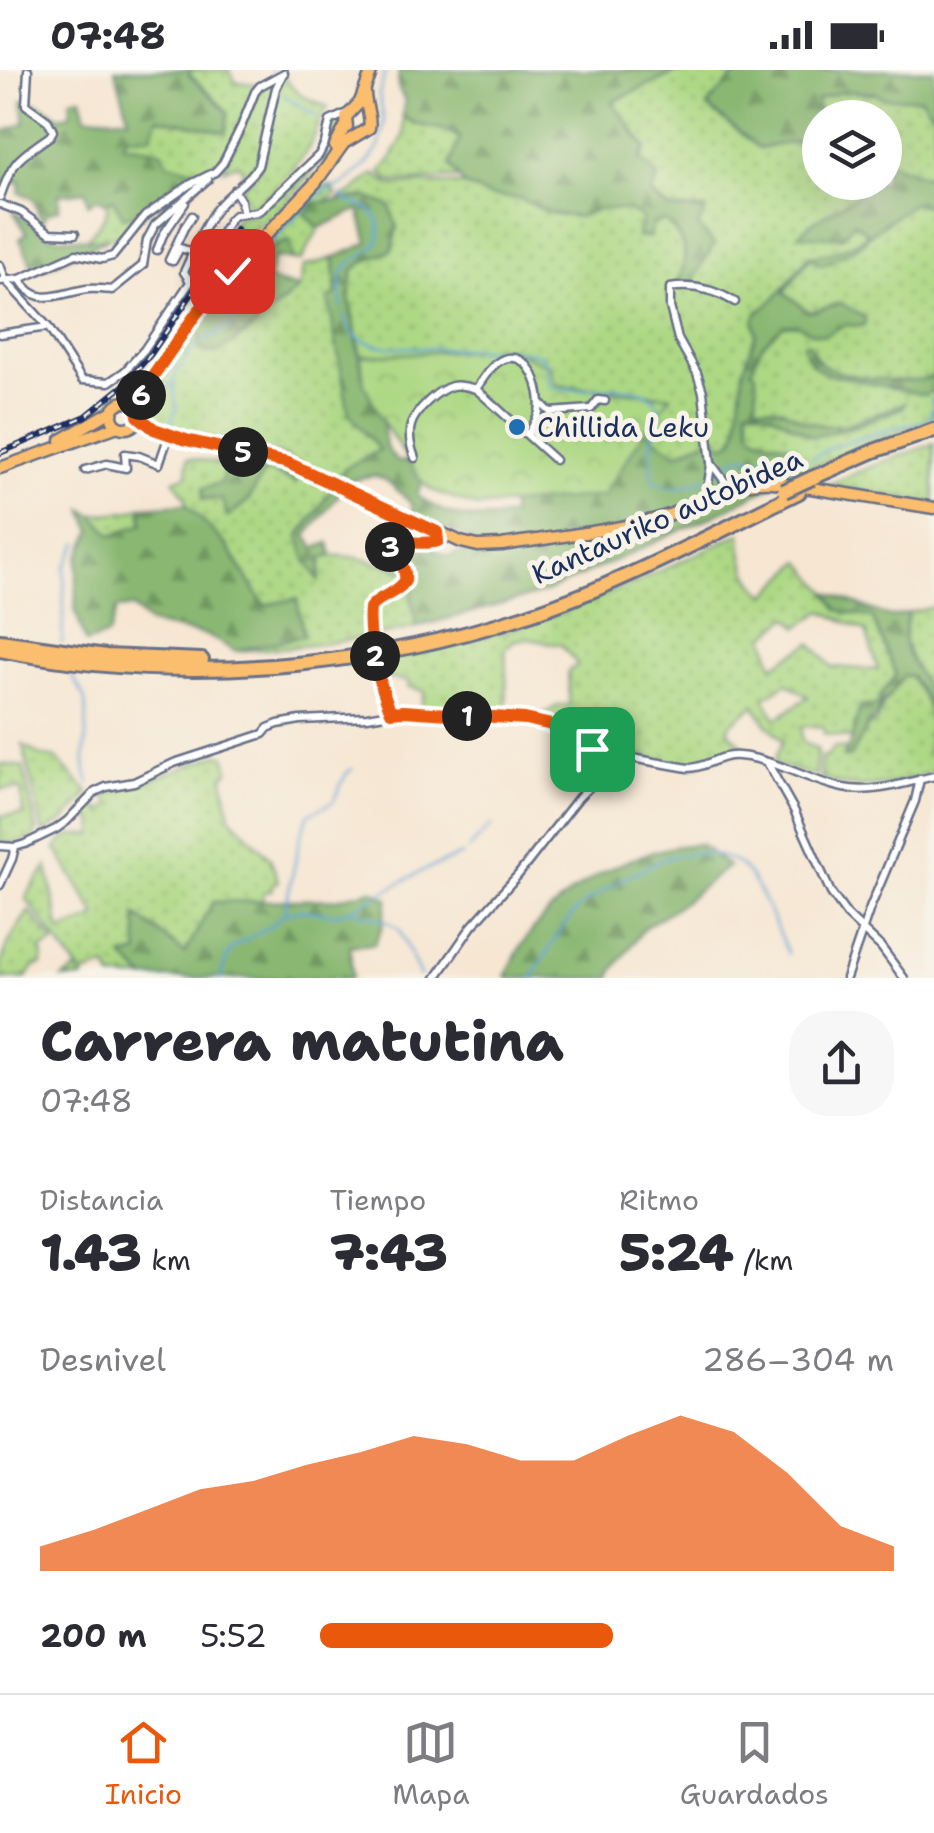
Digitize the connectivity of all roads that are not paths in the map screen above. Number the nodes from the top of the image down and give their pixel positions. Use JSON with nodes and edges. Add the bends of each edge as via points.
{"nodes":[{"id":1,"x":28,"y":70,"type":"edge"},
{"id":2,"x":372,"y":70,"type":"edge"},
{"id":3,"x":283,"y":71,"type":"edge"},
{"id":4,"x":365,"y":93,"type":"junction"},
{"id":5,"x":368,"y":113,"type":"junction"},
{"id":6,"x":346,"y":117,"type":"junction"},
{"id":7,"x":360,"y":134,"type":"junction"},
{"id":8,"x":215,"y":172,"type":"junction"},
{"id":9,"x":195,"y":190,"type":"junction"},
{"id":10,"x":234,"y":190,"type":"junction"},
{"id":11,"x":0,"y":200,"type":"edge"},
{"id":12,"x":243,"y":213,"type":"junction"},
{"id":13,"x":192,"y":216,"type":"dead end"},
{"id":14,"x":75,"y":234,"type":"dead end"},
{"id":15,"x":157,"y":250,"type":"dead end"},
{"id":16,"x":193,"y":252,"type":"junction"},
{"id":17,"x":0,"y":264,"type":"edge"},
{"id":18,"x":20,"y":279,"type":"junction"},
{"id":19,"x":3,"y":281,"type":"edge"},
{"id":20,"x":190,"y":281,"type":"junction"},
{"id":21,"x":735,"y":302,"type":"dead end"},
{"id":22,"x":48,"y":328,"type":"junction"},
{"id":23,"x":0,"y":334,"type":"edge"},
{"id":24,"x":476,"y":389,"type":"junction"},
{"id":25,"x":605,"y":401,"type":"dead end"},
{"id":26,"x":126,"y":402,"type":"junction"},
{"id":27,"x":540,"y":402,"type":"junction"},
{"id":28,"x":112,"y":411,"type":"junction"},
{"id":29,"x":137,"y":413,"type":"junction"},
{"id":30,"x":123,"y":427,"type":"junction"},
{"id":31,"x":934,"y":430,"type":"edge"},
{"id":32,"x":528,"y":434,"type":"junction"},
{"id":33,"x":168,"y":438,"type":"junction"},
{"id":34,"x":934,"y":438,"type":"edge"},
{"id":35,"x":186,"y":440,"type":"junction"},
{"id":36,"x":414,"y":458,"type":"dead end"},
{"id":37,"x":555,"y":460,"type":"dead end"},
{"id":38,"x":711,"y":464,"type":"junction"},
{"id":39,"x":0,"y":465,"type":"edge"},
{"id":40,"x":86,"y":470,"type":"dead end"},
{"id":41,"x":818,"y":479,"type":"junction"},
{"id":42,"x":729,"y":487,"type":"junction"},
{"id":43,"x":706,"y":497,"type":"junction"},
{"id":44,"x":934,"y":508,"type":"edge"},
{"id":45,"x":441,"y":536,"type":"junction"},
{"id":46,"x":0,"y":640,"type":"edge"},
{"id":47,"x":0,"y":650,"type":"edge"},
{"id":48,"x":21,"y":650,"type":"junction"},
{"id":49,"x":107,"y":660,"type":"junction"},
{"id":50,"x":391,"y":712,"type":"junction"},
{"id":51,"x":621,"y":756,"type":"junction"},
{"id":52,"x":768,"y":763,"type":"junction"},
{"id":53,"x":934,"y":776,"type":"edge"},
{"id":54,"x":920,"y":780,"type":"junction"},
{"id":55,"x":0,"y":846,"type":"edge"},
{"id":56,"x":15,"y":847,"type":"junction"},
{"id":57,"x":0,"y":885,"type":"edge"},
{"id":58,"x":863,"y":930,"type":"junction"},
{"id":59,"x":436,"y":978,"type":"edge"},
{"id":60,"x":846,"y":978,"type":"edge"},
{"id":61,"x":904,"y":978,"type":"edge"}],
"edges":[{"from":1,"to":11,"type":"street","via":[[26,105],[53,132],[11,166]]},
{"from":2,"to":4,"type":"main road"},
{"from":3,"to":8,"type":"street","via":[[255,92]]},
{"from":3,"to":10,"type":"street","via":[[258,166]]},
{"from":4,"to":5,"type":"main road"},
{"from":4,"to":6,"type":"main road"},
{"from":5,"to":6,"type":"main road","via":[[360,109]]},
{"from":5,"to":7,"type":"main road","via":[[370,128]]},
{"from":6,"to":7,"type":"main road","via":[[350,131]]},
{"from":6,"to":12,"type":"street","via":[[330,120],[322,149],[296,179],[262,209]]},
{"from":6,"to":26,"type":"main road","via":[[340,140],[315,175],[217,282]]},
{"from":7,"to":29,"type":"main road","via":[[344,143],[208,298],[142,392]]},
{"from":8,"to":9,"type":"street"},
{"from":8,"to":18,"type":"street","via":[[145,216],[113,256],[76,254]]},
{"from":9,"to":15,"type":"street"},
{"from":9,"to":18,"type":"street","via":[[156,225],[143,265],[112,290],[36,296]]},
{"from":10,"to":12,"type":"street"},
{"from":10,"to":16,"type":"street"},
{"from":11,"to":14,"type":"street","via":[[50,233]]},
{"from":12,"to":20,"type":"street","via":[[230,219]]},
{"from":13,"to":16,"type":"street","via":[[168,260],[180,248]]},
{"from":16,"to":20,"type":"street","via":[[184,272]]},
{"from":17,"to":19,"type":"street"},
{"from":18,"to":19,"type":"street"},
{"from":19,"to":22,"type":"street"},
{"from":20,"to":22,"type":"street","via":[[144,350],[109,382],[82,380]]},
{"from":21,"to":38,"type":"street","via":[[694,286],[670,288],[678,338],[703,392]]},
{"from":22,"to":23,"type":"street"},
{"from":24,"to":27,"type":"street","via":[[496,364],[517,359],[532,372]]},
{"from":24,"to":32,"type":"street"},
{"from":24,"to":36,"type":"street","via":[[452,386],[424,407],[411,426]]},
{"from":25,"to":27,"type":"street","via":[[592,409],[550,412]]},
{"from":26,"to":28,"type":"main road"},
{"from":26,"to":29,"type":"main road"},
{"from":27,"to":32,"type":"street"},
{"from":28,"to":30,"type":"main road"},
{"from":28,"to":39,"type":"main road"},
{"from":29,"to":30,"type":"main road","via":[[135,423]]},
{"from":29,"to":35,"type":"main road","via":[[154,429]]},
{"from":30,"to":33,"type":"main road"},
{"from":30,"to":39,"type":"main road"},
{"from":31,"to":41,"type":"highway","name":"Kantauriko autobidea"},
{"from":32,"to":37,"type":"street"},
{"from":33,"to":35,"type":"main road"},
{"from":33,"to":40,"type":"street","via":[[159,464],[125,454],[126,468]]},
{"from":34,"to":41,"type":"highway","name":"Kantauriko autobidea"},
{"from":35,"to":45,"type":"main road","via":[[288,463]]},
{"from":38,"to":42,"type":"street"},
{"from":38,"to":43,"type":"street"},
{"from":41,"to":49,"type":"highway","name":"Kantauriko autobidea","bridge":true,"via":[[590,584],[454,628],[294,656]]},
{"from":41,"to":49,"type":"highway","name":"Kantauriko autobidea","bridge":true,"via":[[592,591],[456,635],[235,668],[163,670]]},
{"from":42,"to":43,"type":"main road"},
{"from":42,"to":44,"type":"main road","via":[[774,482]]},
{"from":43,"to":45,"type":"main road","via":[[652,520],[502,545]]},
{"from":45,"to":50,"type":"street","bridge":true,"via":[[434,544],[399,542],[389,548],[405,581],[368,614]]},
{"from":46,"to":48,"type":"highway","name":"Kantauriko autobidea"},
{"from":47,"to":48,"type":"highway","name":"Kantauriko autobidea"},
{"from":48,"to":49,"type":"highway","name":"Kantauriko autobidea"},
{"from":50,"to":51,"type":"street","via":[[525,719],[574,730],[592,749]]},
{"from":50,"to":56,"type":"street","via":[[278,724],[95,792],[56,829]]},
{"from":51,"to":52,"type":"street","via":[[692,768],[730,756]]},
{"from":51,"to":59,"type":"street","via":[[472,926]]},
{"from":52,"to":54,"type":"street","via":[[846,789]]},
{"from":52,"to":58,"type":"street","via":[[826,884]]},
{"from":53,"to":54,"type":"street"},
{"from":54,"to":58,"type":"street"},
{"from":55,"to":56,"type":"street"},
{"from":56,"to":57,"type":"street"},
{"from":58,"to":60,"type":"street"},
{"from":58,"to":61,"type":"street"}]}
